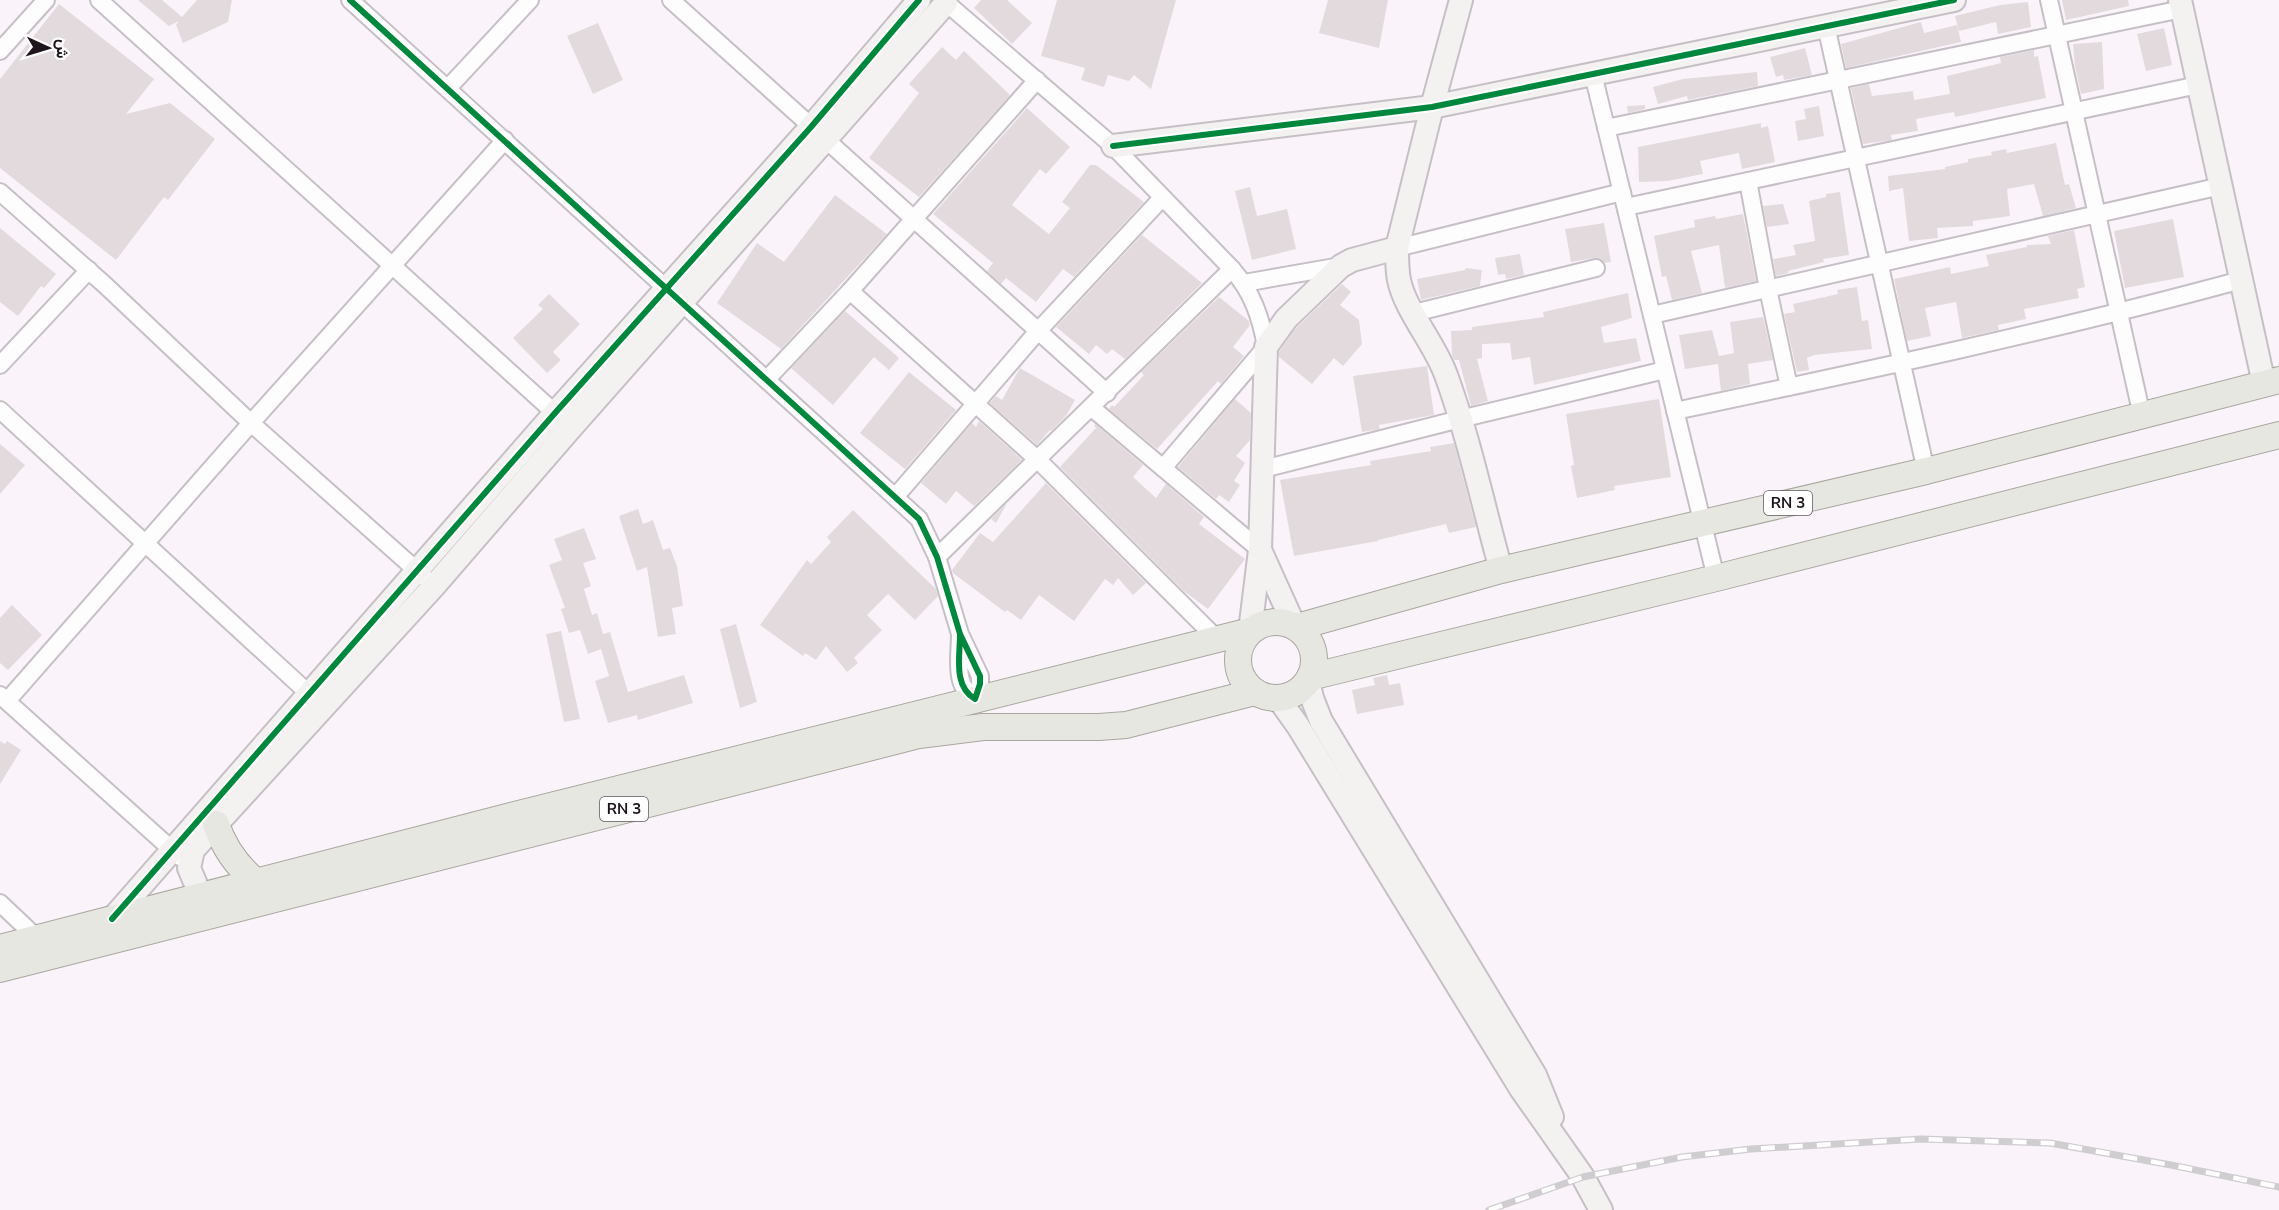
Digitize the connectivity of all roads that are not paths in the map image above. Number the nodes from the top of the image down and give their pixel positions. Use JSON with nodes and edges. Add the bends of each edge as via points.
{"nodes":[{"id":1,"x":46,"y":0,"type":"edge"},
{"id":2,"x":99,"y":0,"type":"edge"},
{"id":3,"x":350,"y":0,"type":"edge"},
{"id":4,"x":530,"y":0,"type":"edge"},
{"id":5,"x":671,"y":0,"type":"edge"},
{"id":6,"x":919,"y":0,"type":"edge"},
{"id":7,"x":1461,"y":0,"type":"edge"},
{"id":8,"x":1954,"y":0,"type":"edge"},
{"id":9,"x":2049,"y":0,"type":"edge"},
{"id":10,"x":944,"y":1,"type":"edge"},
{"id":11,"x":2181,"y":4,"type":"edge"},
{"id":12,"x":1826,"y":26,"type":"junction"},
{"id":13,"x":2057,"y":35,"type":"junction"},
{"id":14,"x":0,"y":51,"type":"edge"},
{"id":15,"x":1593,"y":74,"type":"junction"},
{"id":16,"x":1037,"y":80,"type":"junction"},
{"id":17,"x":1838,"y":80,"type":"junction"},
{"id":18,"x":2198,"y":85,"type":"junction"},
{"id":19,"x":448,"y":88,"type":"junction"},
{"id":20,"x":1432,"y":107,"type":"junction"},
{"id":21,"x":2074,"y":112,"type":"junction"},
{"id":22,"x":1606,"y":128,"type":"junction"},
{"id":23,"x":818,"y":133,"type":"junction"},
{"id":24,"x":505,"y":140,"type":"junction"},
{"id":25,"x":1113,"y":146,"type":"junction"},
{"id":26,"x":1855,"y":158,"type":"junction"},
{"id":27,"x":1748,"y":181,"type":"junction"},
{"id":28,"x":2221,"y":186,"type":"junction"},
{"id":29,"x":0,"y":192,"type":"edge"},
{"id":30,"x":1162,"y":198,"type":"junction"},
{"id":31,"x":1624,"y":200,"type":"junction"},
{"id":32,"x":2097,"y":214,"type":"junction"},
{"id":33,"x":914,"y":219,"type":"junction"},
{"id":34,"x":1397,"y":248,"type":"junction"},
{"id":35,"x":1879,"y":264,"type":"junction"},
{"id":36,"x":394,"y":266,"type":"junction"},
{"id":37,"x":1341,"y":266,"type":"junction"},
{"id":38,"x":1596,"y":268,"type":"dead end"},
{"id":39,"x":1232,"y":269,"type":"junction"},
{"id":40,"x":89,"y":270,"type":"junction"},
{"id":41,"x":2241,"y":280,"type":"junction"},
{"id":42,"x":1244,"y":283,"type":"junction"},
{"id":43,"x":1767,"y":289,"type":"junction"},
{"id":44,"x":850,"y":291,"type":"junction"},
{"id":45,"x":674,"y":296,"type":"junction"},
{"id":46,"x":1414,"y":313,"type":"junction"},
{"id":47,"x":2119,"y":314,"type":"junction"},
{"id":48,"x":1652,"y":315,"type":"junction"},
{"id":49,"x":1038,"y":331,"type":"junction"},
{"id":50,"x":1266,"y":347,"type":"junction"},
{"id":51,"x":1901,"y":363,"type":"junction"},
{"id":52,"x":0,"y":365,"type":"edge"},
{"id":53,"x":1665,"y":370,"type":"junction"},
{"id":54,"x":767,"y":379,"type":"junction"},
{"id":55,"x":2271,"y":382,"type":"edge"},
{"id":56,"x":1789,"y":387,"type":"junction"},
{"id":57,"x":1107,"y":393,"type":"junction"},
{"id":58,"x":976,"y":403,"type":"junction"},
{"id":59,"x":1092,"y":408,"type":"junction"},
{"id":60,"x":0,"y":410,"type":"edge"},
{"id":61,"x":1676,"y":411,"type":"junction"},
{"id":62,"x":555,"y":413,"type":"junction"},
{"id":63,"x":2142,"y":416,"type":"junction"},
{"id":64,"x":1460,"y":419,"type":"junction"},
{"id":65,"x":251,"y":423,"type":"junction"},
{"id":66,"x":2279,"y":435,"type":"edge"},
{"id":67,"x":1038,"y":460,"type":"junction"},
{"id":68,"x":1163,"y":468,"type":"junction"},
{"id":69,"x":1263,"y":469,"type":"junction"},
{"id":70,"x":1926,"y":471,"type":"junction"},
{"id":71,"x":896,"y":496,"type":"junction"},
{"id":72,"x":1701,"y":524,"type":"junction"},
{"id":73,"x":146,"y":544,"type":"junction"},
{"id":74,"x":1260,"y":550,"type":"junction"},
{"id":75,"x":937,"y":557,"type":"junction"},
{"id":76,"x":416,"y":570,"type":"junction"},
{"id":77,"x":1501,"y":570,"type":"junction"},
{"id":78,"x":1716,"y":579,"type":"junction"},
{"id":79,"x":434,"y":586,"type":"junction"},
{"id":80,"x":1295,"y":626,"type":"junction"},
{"id":81,"x":1250,"y":631,"type":"junction"},
{"id":82,"x":1217,"y":639,"type":"junction"},
{"id":83,"x":1309,"y":679,"type":"junction"},
{"id":84,"x":1266,"y":695,"type":"junction"},
{"id":85,"x":3,"y":698,"type":"edge"},
{"id":86,"x":975,"y":699,"type":"junction"},
{"id":87,"x":316,"y":700,"type":"junction"},
{"id":88,"x":983,"y":728,"type":"junction"},
{"id":89,"x":216,"y":825,"type":"junction"},
{"id":90,"x":180,"y":857,"type":"junction"},
{"id":91,"x":255,"y":881,"type":"junction"},
{"id":92,"x":0,"y":903,"type":"edge"},
{"id":93,"x":204,"y":905,"type":"junction"},
{"id":94,"x":112,"y":919,"type":"junction"},
{"id":95,"x":38,"y":939,"type":"junction"},
{"id":96,"x":0,"y":948,"type":"edge"},
{"id":97,"x":0,"y":969,"type":"edge"},
{"id":98,"x":1570,"y":1160,"type":"junction"},
{"id":99,"x":1602,"y":1207,"type":"edge"}],
"edges":[{"from":1,"to":14,"type":"street"},
{"from":2,"to":36,"type":"street"},
{"from":3,"to":19,"type":"street"},
{"from":4,"to":19,"type":"street"},
{"from":5,"to":23,"type":"street"},
{"from":6,"to":23,"type":"street"},
{"from":7,"to":20,"type":"street"},
{"from":8,"to":12,"type":"street"},
{"from":9,"to":13,"type":"street"},
{"from":10,"to":16,"type":"street"},
{"from":10,"to":23,"type":"street"},
{"from":11,"to":13,"type":"street"},
{"from":11,"to":18,"type":"street"},
{"from":12,"to":15,"type":"street"},
{"from":12,"to":17,"type":"street"},
{"from":13,"to":17,"type":"street"},
{"from":13,"to":21,"type":"street"},
{"from":15,"to":20,"type":"street"},
{"from":15,"to":22,"type":"street"},
{"from":16,"to":25,"type":"street"},
{"from":16,"to":33,"type":"street"},
{"from":17,"to":22,"type":"street"},
{"from":17,"to":26,"type":"street"},
{"from":18,"to":21,"type":"street"},
{"from":18,"to":28,"type":"street"},
{"from":19,"to":24,"type":"street"},
{"from":20,"to":25,"type":"street"},
{"from":20,"to":34,"type":"street"},
{"from":21,"to":26,"type":"street"},
{"from":21,"to":32,"type":"street"},
{"from":22,"to":31,"type":"street"},
{"from":23,"to":33,"type":"street"},
{"from":23,"to":45,"type":"street"},
{"from":24,"to":36,"type":"street"},
{"from":24,"to":45,"type":"street"},
{"from":25,"to":30,"type":"street"},
{"from":26,"to":27,"type":"street"},
{"from":26,"to":35,"type":"street"},
{"from":27,"to":31,"type":"street"},
{"from":27,"to":43,"type":"street"},
{"from":28,"to":32,"type":"street"},
{"from":28,"to":41,"type":"street"},
{"from":29,"to":40,"type":"street"},
{"from":30,"to":39,"type":"street"},
{"from":30,"to":49,"type":"street"},
{"from":31,"to":34,"type":"street"},
{"from":31,"to":48,"type":"street"},
{"from":32,"to":35,"type":"street"},
{"from":32,"to":47,"type":"street"},
{"from":33,"to":44,"type":"street"},
{"from":33,"to":49,"type":"street"},
{"from":34,"to":37,"type":"street"},
{"from":34,"to":46,"type":"street","via":[[1399,281]]},
{"from":35,"to":43,"type":"street"},
{"from":35,"to":51,"type":"street"},
{"from":36,"to":62,"type":"street"},
{"from":36,"to":65,"type":"street"},
{"from":37,"to":42,"type":"street"},
{"from":37,"to":50,"type":"street","via":[[1286,319]]},
{"from":38,"to":46,"type":"street"},
{"from":39,"to":42,"type":"street"},
{"from":39,"to":57,"type":"street"},
{"from":40,"to":52,"type":"street"},
{"from":40,"to":65,"type":"street"},
{"from":41,"to":47,"type":"street"},
{"from":41,"to":55,"type":"street"},
{"from":42,"to":50,"type":"street","via":[[1260,316]]},
{"from":43,"to":48,"type":"street"},
{"from":43,"to":56,"type":"street"},
{"from":44,"to":54,"type":"street"},
{"from":44,"to":58,"type":"street"},
{"from":45,"to":54,"type":"street"},
{"from":45,"to":62,"type":"street"},
{"from":45,"to":79,"type":"street"},
{"from":46,"to":64,"type":"street","via":[[1446,374]]},
{"from":47,"to":51,"type":"street"},
{"from":47,"to":63,"type":"street"},
{"from":48,"to":53,"type":"street"},
{"from":49,"to":57,"type":"street"},
{"from":49,"to":58,"type":"street"},
{"from":50,"to":68,"type":"street"},
{"from":50,"to":69,"type":"street"},
{"from":51,"to":56,"type":"street"},
{"from":51,"to":70,"type":"street"},
{"from":53,"to":61,"type":"street"},
{"from":53,"to":64,"type":"street"},
{"from":54,"to":71,"type":"street"},
{"from":55,"to":63,"type":"main road","number":"RN 3"},
{"from":56,"to":61,"type":"street"},
{"from":57,"to":59,"type":"street"},
{"from":58,"to":67,"type":"street"},
{"from":58,"to":71,"type":"street"},
{"from":59,"to":67,"type":"street"},
{"from":59,"to":68,"type":"street"},
{"from":60,"to":73,"type":"street"},
{"from":61,"to":72,"type":"street"},
{"from":62,"to":76,"type":"street"},
{"from":63,"to":70,"type":"main road","number":"RN 3"},
{"from":64,"to":69,"type":"street"},
{"from":64,"to":77,"type":"street"},
{"from":65,"to":73,"type":"street"},
{"from":65,"to":76,"type":"street"},
{"from":66,"to":78,"type":"main road"},
{"from":67,"to":75,"type":"street"},
{"from":67,"to":82,"type":"street"},
{"from":68,"to":74,"type":"street"},
{"from":69,"to":74,"type":"street"},
{"from":70,"to":72,"type":"main road","number":"RN 3"},
{"from":71,"to":75,"type":"street","via":[[919,519]]},
{"from":72,"to":77,"type":"main road","number":"RN 3"},
{"from":72,"to":78,"type":"street"},
{"from":73,"to":85,"type":"street"},
{"from":73,"to":87,"type":"street"},
{"from":74,"to":80,"type":"street"},
{"from":74,"to":81,"type":"street"},
{"from":75,"to":86,"type":"street","via":[[960,634],[961,682]]},
{"from":76,"to":79,"type":"street"},
{"from":76,"to":87,"type":"street"},
{"from":77,"to":80,"type":"main road","number":"RN 3"},
{"from":78,"to":83,"type":"main road"},
{"from":79,"to":87,"type":"street"},
{"from":80,"to":81,"type":"main road","via":[[1271,621]]},
{"from":80,"to":83,"type":"main road","via":[[1305,635],[1314,656]]},
{"from":81,"to":82,"type":"main road","number":"RN 3"},
{"from":81,"to":84,"type":"main road","via":[[1242,640],[1238,663],[1246,684]]},
{"from":82,"to":86,"type":"main road","number":"RN 3"},
{"from":83,"to":84,"type":"main road","via":[[1295,693]]},
{"from":83,"to":98,"type":"street","via":[[1321,721],[1535,1075]]},
{"from":84,"to":88,"type":"main road","number":"RN 3","via":[[1126,725]]},
{"from":84,"to":98,"type":"street","via":[[1298,726],[1521,1089]]},
{"from":85,"to":90,"type":"street"},
{"from":86,"to":88,"type":"main road"},
{"from":86,"to":91,"type":"main road","number":"RN 3"},
{"from":87,"to":89,"type":"street"},
{"from":87,"to":90,"type":"street"},
{"from":88,"to":93,"type":"main road","number":"RN 3","via":[[919,735]]},
{"from":89,"to":90,"type":"street","via":[[193,850]]},
{"from":89,"to":91,"type":"main road","via":[[227,850]]},
{"from":90,"to":93,"type":"street"},
{"from":90,"to":94,"type":"street"},
{"from":91,"to":93,"type":"main road","number":"RN 3"},
{"from":92,"to":95,"type":"street"},
{"from":93,"to":94,"type":"main road","number":"RN 3"},
{"from":93,"to":97,"type":"main road","number":"RN 3"},
{"from":94,"to":95,"type":"main road","number":"RN 3"},
{"from":95,"to":96,"type":"main road","number":"RN 3"},
{"from":98,"to":99,"type":"street"}]}
